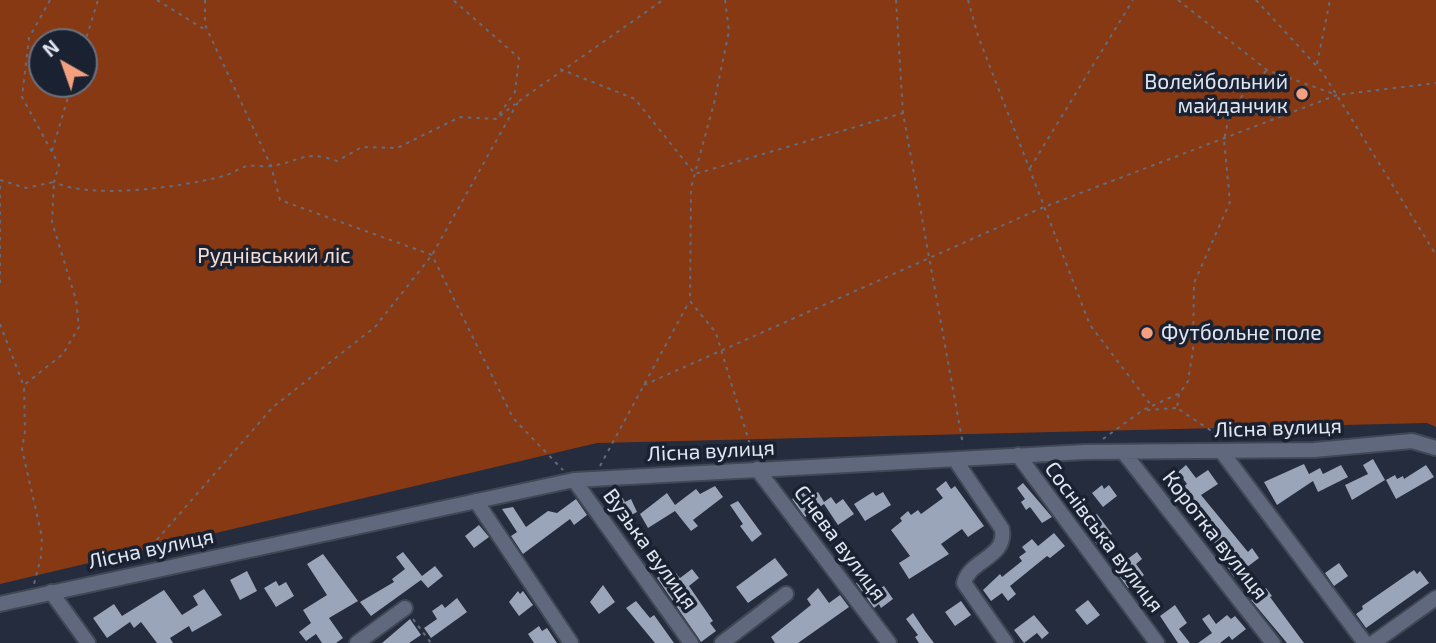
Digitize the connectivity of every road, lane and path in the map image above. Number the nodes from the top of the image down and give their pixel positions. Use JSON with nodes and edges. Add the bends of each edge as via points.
{"nodes":[{"id":1,"x":50,"y":0,"type":"edge"},
{"id":2,"x":98,"y":0,"type":"edge"},
{"id":3,"x":157,"y":0,"type":"edge"},
{"id":4,"x":205,"y":0,"type":"edge"},
{"id":5,"x":453,"y":0,"type":"edge"},
{"id":6,"x":663,"y":0,"type":"edge"},
{"id":7,"x":725,"y":0,"type":"edge"},
{"id":8,"x":896,"y":0,"type":"edge"},
{"id":9,"x":968,"y":0,"type":"edge"},
{"id":10,"x":1133,"y":0,"type":"edge"},
{"id":11,"x":1178,"y":0,"type":"edge"},
{"id":12,"x":1256,"y":0,"type":"edge"},
{"id":13,"x":1330,"y":0,"type":"edge"},
{"id":14,"x":89,"y":28,"type":"edge"},
{"id":15,"x":209,"y":33,"type":"junction"},
{"id":16,"x":1317,"y":66,"type":"junction"},
{"id":17,"x":560,"y":69,"type":"junction"},
{"id":18,"x":1267,"y":70,"type":"junction"},
{"id":19,"x":1436,"y":83,"type":"edge"},
{"id":20,"x":1337,"y":96,"type":"junction"},
{"id":21,"x":68,"y":98,"type":"edge"},
{"id":22,"x":518,"y":102,"type":"junction"},
{"id":23,"x":903,"y":113,"type":"junction"},
{"id":24,"x":496,"y":119,"type":"junction"},
{"id":25,"x":1224,"y":140,"type":"junction"},
{"id":26,"x":52,"y":152,"type":"junction"},
{"id":27,"x":271,"y":166,"type":"junction"},
{"id":28,"x":1029,"y":169,"type":"junction"},
{"id":29,"x":695,"y":174,"type":"junction"},
{"id":30,"x":0,"y":180,"type":"edge"},
{"id":31,"x":54,"y":182,"type":"junction"},
{"id":32,"x":0,"y":186,"type":"edge"},
{"id":33,"x":1044,"y":207,"type":"junction"},
{"id":34,"x":432,"y":255,"type":"junction"},
{"id":35,"x":1436,"y":255,"type":"edge"},
{"id":36,"x":928,"y":260,"type":"junction"},
{"id":37,"x":0,"y":283,"type":"edge"},
{"id":38,"x":690,"y":301,"type":"junction"},
{"id":39,"x":0,"y":324,"type":"edge"},
{"id":40,"x":723,"y":352,"type":"junction"},
{"id":41,"x":24,"y":385,"type":"junction"},
{"id":42,"x":644,"y":385,"type":"junction"},
{"id":43,"x":1180,"y":393,"type":"junction"},
{"id":44,"x":1152,"y":406,"type":"junction"},
{"id":45,"x":1177,"y":408,"type":"junction"},
{"id":46,"x":1143,"y":410,"type":"junction"},
{"id":47,"x":1436,"y":448,"type":"edge"},
{"id":48,"x":1085,"y":452,"type":"junction"},
{"id":49,"x":1222,"y":452,"type":"junction"},
{"id":50,"x":1124,"y":453,"type":"junction"},
{"id":51,"x":1018,"y":455,"type":"junction"},
{"id":52,"x":960,"y":460,"type":"junction"},
{"id":53,"x":757,"y":469,"type":"junction"},
{"id":54,"x":592,"y":479,"type":"junction"},
{"id":55,"x":574,"y":480,"type":"junction"},
{"id":56,"x":476,"y":500,"type":"junction"},
{"id":57,"x":125,"y":576,"type":"junction"},
{"id":58,"x":51,"y":592,"type":"junction"},
{"id":59,"x":786,"y":594,"type":"dead end"},
{"id":60,"x":31,"y":597,"type":"junction"},
{"id":61,"x":1436,"y":598,"type":"edge"},
{"id":62,"x":0,"y":604,"type":"edge"},
{"id":63,"x":405,"y":608,"type":"joint"},
{"id":64,"x":88,"y":643,"type":"edge"},
{"id":65,"x":357,"y":643,"type":"edge"},
{"id":66,"x":431,"y":643,"type":"edge"},
{"id":67,"x":571,"y":643,"type":"edge"},
{"id":68,"x":691,"y":643,"type":"edge"},
{"id":69,"x":722,"y":643,"type":"edge"},
{"id":70,"x":889,"y":643,"type":"edge"},
{"id":71,"x":1006,"y":643,"type":"edge"},
{"id":72,"x":1157,"y":643,"type":"edge"},
{"id":73,"x":1273,"y":643,"type":"edge"},
{"id":74,"x":1365,"y":643,"type":"edge"},
{"id":75,"x":1373,"y":643,"type":"edge"}],
"edges":[{"from":1,"to":26,"type":"path","via":[[29,38],[22,97]]},
{"from":2,"to":14,"type":"path"},
{"from":3,"to":15,"type":"path"},
{"from":4,"to":15,"type":"path"},
{"from":5,"to":24,"type":"path","via":[[519,58],[515,92]]},
{"from":6,"to":17,"type":"path"},
{"from":7,"to":29,"type":"path","via":[[729,31]]},
{"from":8,"to":23,"type":"path"},
{"from":9,"to":28,"type":"path"},
{"from":10,"to":28,"type":"path"},
{"from":11,"to":18,"type":"path"},
{"from":12,"to":16,"type":"path"},
{"from":13,"to":16,"type":"path"},
{"from":15,"to":27,"type":"path"},
{"from":16,"to":20,"type":"path"},
{"from":17,"to":22,"type":"path"},
{"from":17,"to":29,"type":"path","via":[[635,99]]},
{"from":18,"to":20,"type":"path"},
{"from":18,"to":25,"type":"path","via":[[1242,96]]},
{"from":19,"to":20,"type":"path"},
{"from":20,"to":25,"type":"path"},
{"from":20,"to":35,"type":"path"},
{"from":21,"to":26,"type":"path"},
{"from":22,"to":24,"type":"path"},
{"from":22,"to":34,"type":"path"},
{"from":23,"to":29,"type":"path"},
{"from":23,"to":36,"type":"path"},
{"from":24,"to":27,"type":"path","via":[[460,117],[397,148],[362,147],[337,160],[315,154]]},
{"from":25,"to":33,"type":"path"},
{"from":25,"to":43,"type":"path","via":[[1230,202],[1194,283],[1194,350],[1188,381]]},
{"from":26,"to":31,"type":"path","via":[[59,165]]},
{"from":27,"to":31,"type":"path","via":[[246,166],[226,176],[186,184],[102,192]]},
{"from":27,"to":34,"type":"path","via":[[280,200]]},
{"from":28,"to":33,"type":"path"},
{"from":29,"to":38,"type":"path"},
{"from":30,"to":31,"type":"path","via":[[26,188]]},
{"from":31,"to":41,"type":"path","via":[[52,222],[76,300],[79,327],[63,354]]},
{"from":32,"to":37,"type":"path"},
{"from":33,"to":36,"type":"path"},
{"from":33,"to":44,"type":"path","via":[[1090,325]]},
{"from":34,"to":55,"type":"path","via":[[513,418]]},
{"from":34,"to":57,"type":"path","via":[[375,327],[273,407]]},
{"from":36,"to":40,"type":"path"},
{"from":36,"to":52,"type":"path"},
{"from":38,"to":40,"type":"path","via":[[716,334]]},
{"from":38,"to":42,"type":"path"},
{"from":39,"to":41,"type":"path"},
{"from":40,"to":42,"type":"path"},
{"from":40,"to":53,"type":"path"},
{"from":41,"to":60,"type":"path","via":[[22,449],[42,537]]},
{"from":42,"to":54,"type":"path"},
{"from":43,"to":44,"type":"path"},
{"from":43,"to":45,"type":"path"},
{"from":44,"to":46,"type":"path"},
{"from":45,"to":46,"type":"path"},
{"from":45,"to":49,"type":"path","via":[[1222,437]]},
{"from":46,"to":48,"type":"path"},
{"from":47,"to":49,"type":"street","name":"Лісна вулиця","via":[[1412,442]]},
{"from":48,"to":50,"type":"street","name":"Лісна вулиця"},
{"from":48,"to":51,"type":"street","name":"Лісна вулиця"},
{"from":49,"to":50,"type":"street","name":"Лісна вулиця"},
{"from":49,"to":74,"type":"street"},
{"from":50,"to":73,"type":"street","name":"Коротка вулиця"},
{"from":51,"to":52,"type":"street","name":"Лісна вулиця"},
{"from":51,"to":72,"type":"street","name":"Соснівська вулиця"},
{"from":52,"to":53,"type":"street","name":"Лісна вулиця"},
{"from":52,"to":71,"type":"street","via":[[1002,528],[1003,539],[999,548],[966,575],[964,583]]},
{"from":53,"to":54,"type":"street","name":"Лісна вулиця"},
{"from":53,"to":70,"type":"street","name":"Січева вулиця"},
{"from":54,"to":55,"type":"street","name":"Лісна вулиця"},
{"from":55,"to":56,"type":"street","name":"Лісна вулиця"},
{"from":55,"to":68,"type":"street","name":"Вузька вулиця"},
{"from":56,"to":57,"type":"street","name":"Лісна вулиця"},
{"from":56,"to":67,"type":"street"},
{"from":57,"to":58,"type":"street","name":"Лісна вулиця"},
{"from":58,"to":60,"type":"street","name":"Лісна вулиця"},
{"from":58,"to":64,"type":"street"},
{"from":59,"to":69,"type":"street"},
{"from":60,"to":62,"type":"street","name":"Лісна вулиця"},
{"from":61,"to":75,"type":"street"},
{"from":63,"to":65,"type":"street"},
{"from":63,"to":66,"type":"path"}]}
